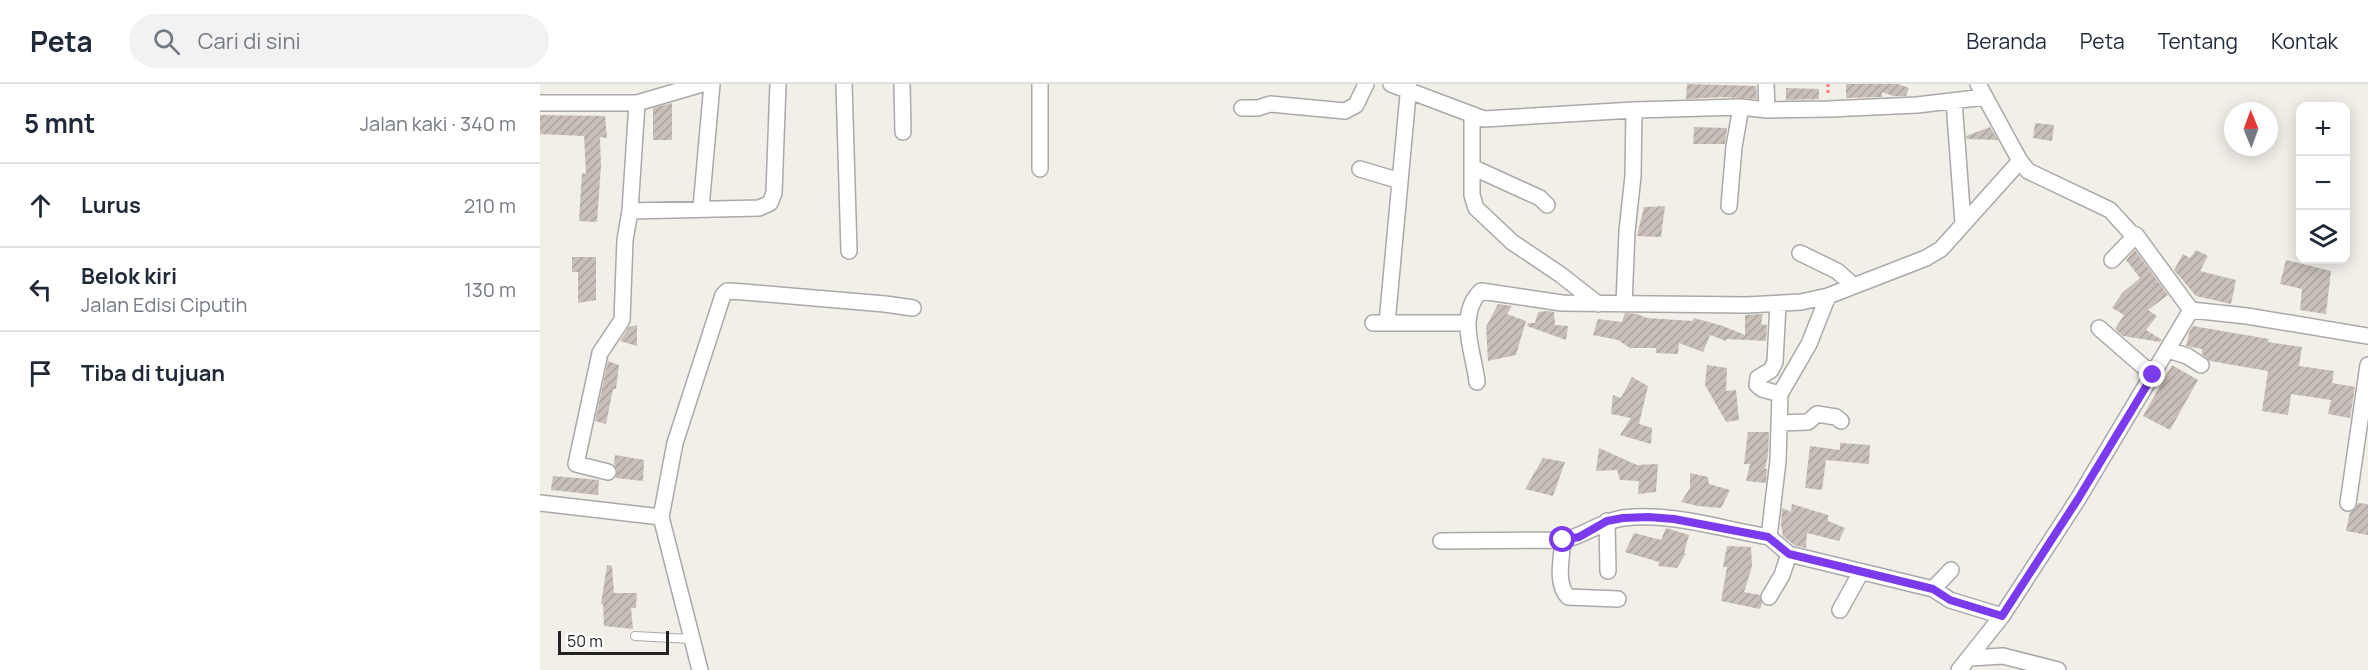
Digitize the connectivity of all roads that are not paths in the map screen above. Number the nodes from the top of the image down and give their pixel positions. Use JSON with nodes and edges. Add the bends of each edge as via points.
{"nodes":[{"id":1,"x":702,"y":84,"type":"edge"},
{"id":2,"x":712,"y":84,"type":"edge"},
{"id":3,"x":778,"y":84,"type":"edge"},
{"id":4,"x":844,"y":84,"type":"edge"},
{"id":5,"x":902,"y":84,"type":"edge"},
{"id":6,"x":1040,"y":84,"type":"edge"},
{"id":7,"x":1366,"y":84,"type":"edge"},
{"id":8,"x":1391,"y":84,"type":"edge"},
{"id":9,"x":1766,"y":84,"type":"edge"},
{"id":10,"x":1409,"y":87,"type":"edge"},
{"id":11,"x":1982,"y":90,"type":"edge"},
{"id":12,"x":1954,"y":101,"type":"junction"},
{"id":13,"x":540,"y":103,"type":"edge"},
{"id":14,"x":637,"y":103,"type":"junction"},
{"id":15,"x":1740,"y":107,"type":"junction"},
{"id":16,"x":1242,"y":108,"type":"dead end"},
{"id":17,"x":1634,"y":110,"type":"junction"},
{"id":18,"x":1767,"y":110,"type":"junction"},
{"id":19,"x":1472,"y":115,"type":"junction"},
{"id":20,"x":903,"y":132,"type":"dead end"},
{"id":21,"x":2020,"y":161,"type":"junction"},
{"id":22,"x":1472,"y":167,"type":"junction"},
{"id":23,"x":1040,"y":169,"type":"dead end"},
{"id":24,"x":1360,"y":169,"type":"dead end"},
{"id":25,"x":1401,"y":181,"type":"junction"},
{"id":26,"x":1547,"y":205,"type":"dead end"},
{"id":27,"x":1729,"y":206,"type":"dead end"},
{"id":28,"x":701,"y":208,"type":"junction"},
{"id":29,"x":630,"y":211,"type":"junction"},
{"id":30,"x":1963,"y":223,"type":"junction"},
{"id":31,"x":2136,"y":235,"type":"junction"},
{"id":32,"x":849,"y":251,"type":"dead end"},
{"id":33,"x":1800,"y":253,"type":"dead end"},
{"id":34,"x":2112,"y":260,"type":"dead end"},
{"id":35,"x":1853,"y":285,"type":"junction"},
{"id":36,"x":1828,"y":296,"type":"junction"},
{"id":37,"x":1598,"y":304,"type":"junction"},
{"id":38,"x":1624,"y":304,"type":"junction"},
{"id":39,"x":1778,"y":304,"type":"junction"},
{"id":40,"x":913,"y":308,"type":"dead end"},
{"id":41,"x":2191,"y":310,"type":"junction"},
{"id":42,"x":1466,"y":323,"type":"junction"},
{"id":43,"x":2098,"y":328,"type":"dead end"},
{"id":44,"x":2368,"y":336,"type":"edge"},
{"id":45,"x":2168,"y":350,"type":"junction"},
{"id":46,"x":2201,"y":364,"type":"dead end"},
{"id":47,"x":2368,"y":365,"type":"edge"},
{"id":48,"x":2153,"y":375,"type":"junction"},
{"id":49,"x":1477,"y":382,"type":"dead end"},
{"id":50,"x":1780,"y":394,"type":"junction"},
{"id":51,"x":1841,"y":421,"type":"dead end"},
{"id":52,"x":1779,"y":423,"type":"junction"},
{"id":53,"x":608,"y":472,"type":"dead end"},
{"id":54,"x":540,"y":503,"type":"edge"},
{"id":55,"x":2348,"y":503,"type":"dead end"},
{"id":56,"x":660,"y":517,"type":"junction"},
{"id":57,"x":1607,"y":521,"type":"junction"},
{"id":58,"x":1768,"y":537,"type":"junction"},
{"id":59,"x":1563,"y":540,"type":"junction"},
{"id":60,"x":1441,"y":541,"type":"dead end"},
{"id":61,"x":1789,"y":554,"type":"junction"},
{"id":62,"x":1951,"y":570,"type":"dead end"},
{"id":63,"x":1608,"y":571,"type":"dead end"},
{"id":64,"x":1861,"y":572,"type":"junction"},
{"id":65,"x":1933,"y":589,"type":"junction"},
{"id":66,"x":1769,"y":597,"type":"dead end"},
{"id":67,"x":1618,"y":599,"type":"dead end"},
{"id":68,"x":1840,"y":610,"type":"dead end"},
{"id":69,"x":2002,"y":616,"type":"junction"},
{"id":70,"x":635,"y":636,"type":"dead end"},
{"id":71,"x":691,"y":639,"type":"junction"},
{"id":72,"x":1970,"y":658,"type":"junction"},
{"id":73,"x":700,"y":670,"type":"edge"},
{"id":74,"x":1959,"y":670,"type":"edge"},
{"id":75,"x":2058,"y":670,"type":"edge"}],
"edges":[{"from":1,"to":14,"type":"street"},
{"from":2,"to":28,"type":"street"},
{"from":3,"to":28,"type":"street","via":[[774,194],[770,203],[759,208]]},
{"from":4,"to":32,"type":"street"},
{"from":5,"to":20,"type":"street"},
{"from":6,"to":23,"type":"street"},
{"from":7,"to":16,"type":"street","via":[[1356,105],[1345,111],[1279,105]]},
{"from":8,"to":10,"type":"street"},
{"from":9,"to":18,"type":"street"},
{"from":10,"to":19,"type":"street"},
{"from":10,"to":25,"type":"street"},
{"from":11,"to":12,"type":"street"},
{"from":11,"to":21,"type":"street"},
{"from":12,"to":18,"type":"street"},
{"from":12,"to":30,"type":"street"},
{"from":13,"to":14,"type":"street"},
{"from":14,"to":29,"type":"street"},
{"from":15,"to":17,"type":"street"},
{"from":15,"to":18,"type":"street"},
{"from":15,"to":27,"type":"street"},
{"from":17,"to":19,"type":"street","via":[[1484,119]]},
{"from":17,"to":38,"type":"street"},
{"from":19,"to":22,"type":"street"},
{"from":21,"to":30,"type":"street"},
{"from":21,"to":31,"type":"street","via":[[2040,178],[2110,210]]},
{"from":22,"to":26,"type":"street","via":[[1540,198]]},
{"from":22,"to":37,"type":"street","via":[[1476,208],[1512,242]]},
{"from":24,"to":25,"type":"street"},
{"from":25,"to":42,"type":"street","via":[[1380,323]]},
{"from":28,"to":29,"type":"street"},
{"from":29,"to":53,"type":"street","via":[[622,320],[600,353],[576,464]]},
{"from":30,"to":35,"type":"street","via":[[1941,249],[1926,258]]},
{"from":31,"to":34,"type":"street"},
{"from":31,"to":41,"type":"street"},
{"from":33,"to":35,"type":"street","via":[[1838,271]]},
{"from":35,"to":36,"type":"street"},
{"from":36,"to":39,"type":"street"},
{"from":36,"to":50,"type":"street","via":[[1809,344]]},
{"from":37,"to":38,"type":"street"},
{"from":37,"to":42,"type":"street","via":[[1481,291]]},
{"from":38,"to":39,"type":"street"},
{"from":39,"to":50,"type":"street","via":[[1775,362],[1771,370],[1758,378],[1757,385]]},
{"from":40,"to":56,"type":"street","via":[[725,292],[675,443]]},
{"from":41,"to":44,"type":"street"},
{"from":41,"to":45,"type":"street"},
{"from":42,"to":49,"type":"street"},
{"from":43,"to":48,"type":"street"},
{"from":45,"to":46,"type":"street"},
{"from":45,"to":48,"type":"street"},
{"from":47,"to":55,"type":"street"},
{"from":48,"to":69,"type":"street"},
{"from":50,"to":52,"type":"street"},
{"from":51,"to":52,"type":"street","via":[[1818,414],[1808,422]]},
{"from":52,"to":58,"type":"street"},
{"from":54,"to":56,"type":"street"},
{"from":56,"to":71,"type":"street"},
{"from":57,"to":58,"type":"street","via":[[1674,519]]},
{"from":57,"to":59,"type":"street","via":[[1579,537]]},
{"from":57,"to":63,"type":"street"},
{"from":58,"to":61,"type":"street"},
{"from":59,"to":60,"type":"street"},
{"from":59,"to":67,"type":"street","via":[[1561,584],[1568,597]]},
{"from":61,"to":64,"type":"street"},
{"from":61,"to":66,"type":"street"},
{"from":62,"to":65,"type":"street"},
{"from":64,"to":65,"type":"street"},
{"from":64,"to":68,"type":"street"},
{"from":65,"to":69,"type":"street","via":[[1950,600]]},
{"from":69,"to":72,"type":"street"},
{"from":70,"to":71,"type":"lane"},
{"from":71,"to":73,"type":"street"},
{"from":72,"to":74,"type":"street"},
{"from":72,"to":75,"type":"street","via":[[2002,656]]}]}
